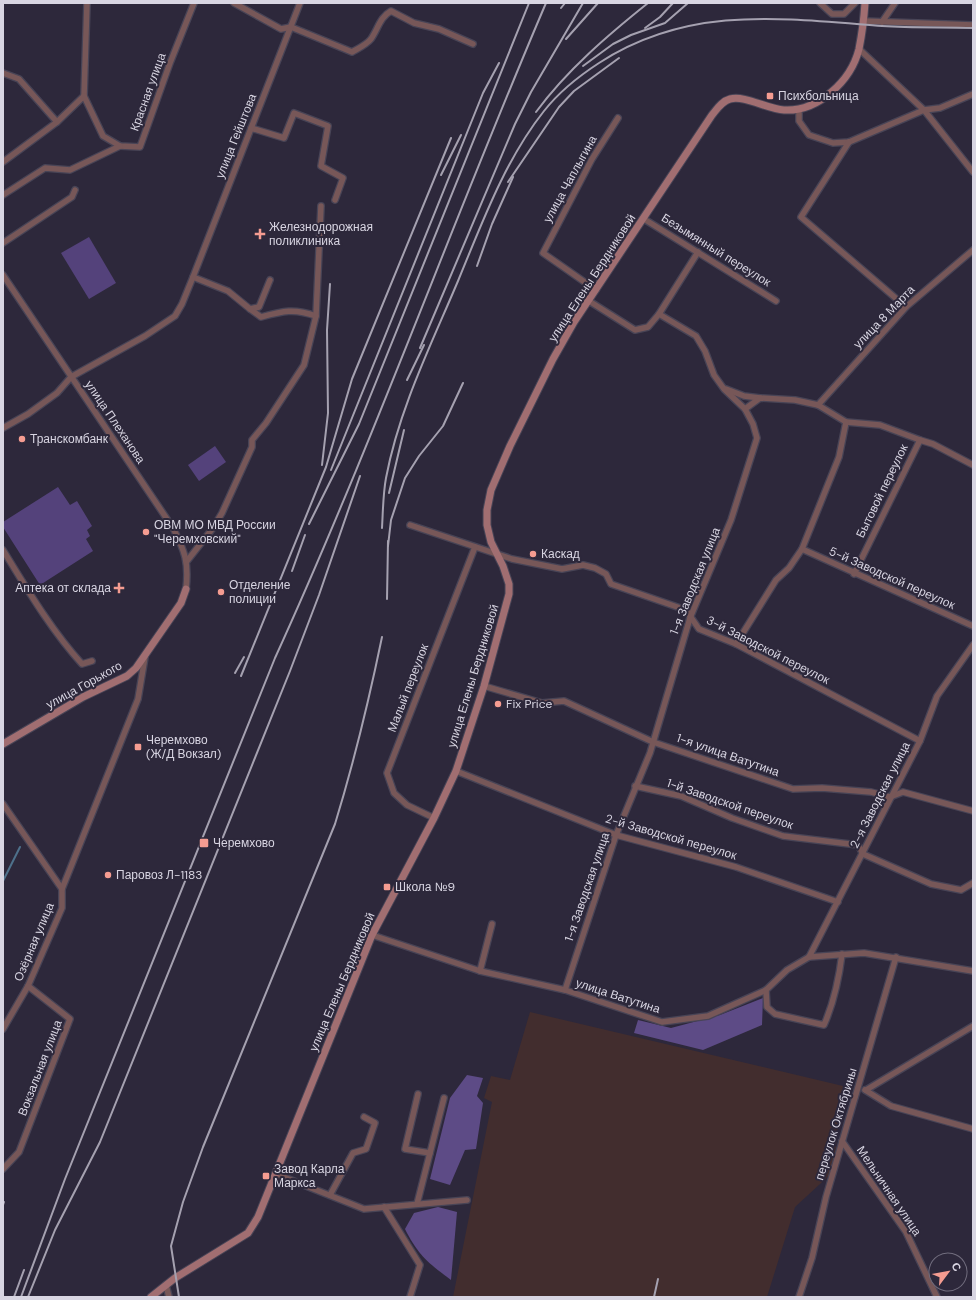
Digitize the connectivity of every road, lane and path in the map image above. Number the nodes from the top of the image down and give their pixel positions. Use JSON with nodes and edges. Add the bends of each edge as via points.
{"nodes":[{"id":1,"x":87,"y":3,"type":"edge"},
{"id":2,"x":194,"y":3,"type":"edge"},
{"id":3,"x":234,"y":3,"type":"edge"},
{"id":4,"x":300,"y":3,"type":"edge"},
{"id":5,"x":820,"y":3,"type":"edge"},
{"id":6,"x":855,"y":3,"type":"edge"},
{"id":7,"x":865,"y":3,"type":"edge"},
{"id":8,"x":895,"y":3,"type":"edge"},
{"id":9,"x":863,"y":21,"type":"junction"},
{"id":10,"x":882,"y":22,"type":"junction"},
{"id":11,"x":973,"y":25,"type":"edge"},
{"id":12,"x":291,"y":27,"type":"junction"},
{"id":13,"x":473,"y":44,"type":"dead end"},
{"id":14,"x":859,"y":49,"type":"junction"},
{"id":15,"x":3,"y":73,"type":"edge"},
{"id":16,"x":973,"y":94,"type":"edge"},
{"id":17,"x":84,"y":96,"type":"junction"},
{"id":18,"x":799,"y":110,"type":"junction"},
{"id":19,"x":924,"y":110,"type":"junction"},
{"id":20,"x":618,"y":118,"type":"dead end"},
{"id":21,"x":57,"y":122,"type":"junction"},
{"id":22,"x":251,"y":128,"type":"junction"},
{"id":23,"x":849,"y":142,"type":"junction"},
{"id":24,"x":120,"y":146,"type":"junction"},
{"id":25,"x":3,"y":162,"type":"edge"},
{"id":26,"x":973,"y":172,"type":"edge"},
{"id":27,"x":75,"y":190,"type":"dead end"},
{"id":28,"x":3,"y":195,"type":"edge"},
{"id":29,"x":335,"y":200,"type":"dead end"},
{"id":30,"x":321,"y":206,"type":"dead end"},
{"id":31,"x":644,"y":219,"type":"junction"},
{"id":32,"x":3,"y":243,"type":"edge"},
{"id":33,"x":973,"y":250,"type":"edge"},
{"id":34,"x":698,"y":252,"type":"junction"},
{"id":35,"x":3,"y":275,"type":"edge"},
{"id":36,"x":193,"y":277,"type":"junction"},
{"id":37,"x":270,"y":280,"type":"dead end"},
{"id":38,"x":596,"y":290,"type":"junction"},
{"id":39,"x":589,"y":301,"type":"junction"},
{"id":40,"x":776,"y":301,"type":"dead end"},
{"id":41,"x":906,"y":307,"type":"junction"},
{"id":42,"x":250,"y":309,"type":"junction"},
{"id":43,"x":659,"y":314,"type":"junction"},
{"id":44,"x":316,"y":316,"type":"junction"},
{"id":45,"x":72,"y":377,"type":"junction"},
{"id":46,"x":724,"y":389,"type":"junction"},
{"id":47,"x":760,"y":398,"type":"junction"},
{"id":48,"x":818,"y":405,"type":"junction"},
{"id":49,"x":745,"y":409,"type":"junction"},
{"id":50,"x":846,"y":422,"type":"junction"},
{"id":51,"x":3,"y":428,"type":"edge"},
{"id":52,"x":920,"y":440,"type":"junction"},
{"id":53,"x":973,"y":465,"type":"edge"},
{"id":54,"x":410,"y":526,"type":"dead end"},
{"id":55,"x":475,"y":547,"type":"junction"},
{"id":56,"x":802,"y":549,"type":"junction"},
{"id":57,"x":3,"y":550,"type":"edge"},
{"id":58,"x":497,"y":554,"type":"junction"},
{"id":59,"x":187,"y":561,"type":"junction"},
{"id":60,"x":854,"y":574,"type":"junction"},
{"id":61,"x":186,"y":589,"type":"joint"},
{"id":62,"x":690,"y":618,"type":"junction"},
{"id":63,"x":973,"y":626,"type":"edge"},
{"id":64,"x":736,"y":644,"type":"junction"},
{"id":65,"x":973,"y":645,"type":"edge"},
{"id":66,"x":145,"y":657,"type":"junction"},
{"id":67,"x":92,"y":661,"type":"dead end"},
{"id":68,"x":484,"y":686,"type":"junction"},
{"id":69,"x":920,"y":741,"type":"junction"},
{"id":70,"x":653,"y":742,"type":"junction"},
{"id":71,"x":4,"y":743,"type":"edge"},
{"id":72,"x":456,"y":771,"type":"junction"},
{"id":73,"x":635,"y":786,"type":"junction"},
{"id":74,"x":890,"y":796,"type":"junction"},
{"id":75,"x":3,"y":804,"type":"edge"},
{"id":76,"x":973,"y":811,"type":"edge"},
{"id":77,"x":434,"y":818,"type":"junction"},
{"id":78,"x":616,"y":835,"type":"junction"},
{"id":79,"x":863,"y":854,"type":"junction"},
{"id":80,"x":973,"y":883,"type":"edge"},
{"id":81,"x":62,"y":890,"type":"junction"},
{"id":82,"x":838,"y":902,"type":"junction"},
{"id":83,"x":492,"y":924,"type":"dead end"},
{"id":84,"x":372,"y":935,"type":"junction"},
{"id":85,"x":842,"y":954,"type":"junction"},
{"id":86,"x":809,"y":957,"type":"junction"},
{"id":87,"x":896,"y":957,"type":"junction"},
{"id":88,"x":480,"y":971,"type":"junction"},
{"id":89,"x":973,"y":971,"type":"edge"},
{"id":90,"x":28,"y":986,"type":"junction"},
{"id":91,"x":565,"y":990,"type":"junction"},
{"id":92,"x":766,"y":990,"type":"junction"},
{"id":93,"x":973,"y":1026,"type":"edge"},
{"id":94,"x":3,"y":1030,"type":"edge"},
{"id":95,"x":858,"y":1089,"type":"junction"},
{"id":96,"x":866,"y":1090,"type":"junction"},
{"id":97,"x":418,"y":1094,"type":"dead end"},
{"id":98,"x":444,"y":1098,"type":"dead end"},
{"id":99,"x":364,"y":1117,"type":"dead end"},
{"id":100,"x":973,"y":1128,"type":"edge"},
{"id":101,"x":842,"y":1141,"type":"junction"},
{"id":102,"x":430,"y":1153,"type":"junction"},
{"id":103,"x":3,"y":1169,"type":"edge"},
{"id":104,"x":276,"y":1174,"type":"junction"},
{"id":105,"x":330,"y":1195,"type":"junction"},
{"id":106,"x":467,"y":1200,"type":"dead end"},
{"id":107,"x":417,"y":1204,"type":"junction"},
{"id":108,"x":384,"y":1207,"type":"junction"},
{"id":109,"x":166,"y":1285,"type":"junction"},
{"id":110,"x":151,"y":1297,"type":"edge"},
{"id":111,"x":169,"y":1297,"type":"edge"},
{"id":112,"x":410,"y":1297,"type":"edge"},
{"id":113,"x":799,"y":1297,"type":"edge"},
{"id":114,"x":937,"y":1297,"type":"edge"}],
"edges":[{"from":1,"to":17,"type":"street"},
{"from":2,"to":24,"type":"street","name":"Красная улица","via":[[140,147]]},
{"from":3,"to":12,"type":"street","via":[[281,29]]},
{"from":4,"to":12,"type":"street","name":"улица Гейштова"},
{"from":5,"to":6,"type":"street","via":[[832,14],[844,14]]},
{"from":7,"to":9,"type":"street","name":"улица Елены Бердниковой"},
{"from":8,"to":10,"type":"street"},
{"from":9,"to":10,"type":"street"},
{"from":9,"to":14,"type":"street","name":"улица Елены Бердниковой"},
{"from":10,"to":11,"type":"street"},
{"from":12,"to":13,"type":"street","via":[[352,52],[371,39],[384,14],[391,11],[414,23],[439,29]]},
{"from":12,"to":22,"type":"street","name":"улица Гейштова"},
{"from":14,"to":18,"type":"street","name":"улица Елены Бердниковой","via":[[845,77],[827,95]]},
{"from":14,"to":19,"type":"street"},
{"from":15,"to":21,"type":"street","via":[[19,78]]},
{"from":16,"to":19,"type":"street","via":[[940,108]]},
{"from":17,"to":21,"type":"street"},
{"from":17,"to":24,"type":"street","name":"Красная улица","via":[[103,136]]},
{"from":18,"to":23,"type":"street","via":[[799,121],[809,135],[833,143]]},
{"from":18,"to":31,"type":"street","name":"улица Елены Бердниковой","via":[[770,108],[740,98],[729,99],[720,105]]},
{"from":19,"to":23,"type":"street"},
{"from":19,"to":26,"type":"street"},
{"from":20,"to":38,"type":"street","name":"улица Чаплыгина","via":[[592,159],[543,252]]},
{"from":21,"to":25,"type":"street"},
{"from":22,"to":29,"type":"street","via":[[284,138],[294,113],[328,126],[322,166],[343,178]]},
{"from":22,"to":36,"type":"street","name":"улица Гейштова"},
{"from":23,"to":41,"type":"street","via":[[801,218]]},
{"from":24,"to":28,"type":"street","via":[[70,170],[45,168]]},
{"from":27,"to":32,"type":"street","via":[[72,197]]},
{"from":30,"to":44,"type":"street"},
{"from":31,"to":34,"type":"street","name":"Безымянный переулок"},
{"from":31,"to":38,"type":"street","name":"улица Елены Бердниковой"},
{"from":33,"to":41,"type":"street","name":"улица 8 Марта"},
{"from":34,"to":40,"type":"street","name":"Безымянный переулок"},
{"from":34,"to":43,"type":"street"},
{"from":35,"to":45,"type":"street","name":"улица Плеханова"},
{"from":36,"to":42,"type":"street","via":[[228,292]]},
{"from":36,"to":45,"type":"street","name":"улица Гейштова","via":[[175,316]]},
{"from":37,"to":42,"type":"street","via":[[259,308]]},
{"from":38,"to":39,"type":"street","name":"улица Елены Бердниковой"},
{"from":39,"to":43,"type":"street","via":[[635,330],[648,327]]},
{"from":39,"to":58,"type":"street","name":"улица Елены Бердниковой","via":[[553,359],[491,490],[487,525]]},
{"from":41,"to":48,"type":"street","name":"улица 8 Марта"},
{"from":42,"to":44,"type":"street","via":[[261,317],[288,310]]},
{"from":43,"to":46,"type":"street","name":"1-я Заводская улица","via":[[696,336],[714,375]]},
{"from":44,"to":59,"type":"street","via":[[304,365],[252,440],[252,447],[222,513]]},
{"from":45,"to":51,"type":"street","via":[[36,409]]},
{"from":45,"to":59,"type":"street","name":"улица Плеханова","via":[[173,528]]},
{"from":46,"to":47,"type":"street"},
{"from":46,"to":49,"type":"street","name":"1-я Заводская улица"},
{"from":47,"to":48,"type":"street","via":[[795,400]]},
{"from":47,"to":49,"type":"street"},
{"from":48,"to":50,"type":"street"},
{"from":49,"to":62,"type":"street","name":"1-я Заводская улица","via":[[754,424],[756,438],[731,520]]},
{"from":50,"to":52,"type":"street","via":[[880,425]]},
{"from":50,"to":56,"type":"street","via":[[839,457]]},
{"from":52,"to":53,"type":"street"},
{"from":52,"to":60,"type":"street","name":"Бытовой переулок"},
{"from":54,"to":55,"type":"street","name":"3-й Заводской переулок"},
{"from":55,"to":58,"type":"street","name":"3-й Заводской переулок"},
{"from":55,"to":77,"type":"street","name":"Малый переулок","via":[[387,774],[394,793],[407,805]]},
{"from":56,"to":60,"type":"street","name":"5-й Заводской переулок"},
{"from":56,"to":64,"type":"street","via":[[789,568],[776,580]]},
{"from":57,"to":67,"type":"street","via":[[42,611],[82,664]]},
{"from":58,"to":62,"type":"street","name":"3-й Заводской переулок","via":[[562,569],[583,565],[595,568],[606,574],[610,584],[686,610]]},
{"from":58,"to":68,"type":"street","name":"улица Елены Бердниковой","via":[[509,584],[509,594]]},
{"from":59,"to":61,"type":"street","name":"улица Плеханова"},
{"from":60,"to":63,"type":"street","name":"5-й Заводской переулок"},
{"from":61,"to":66,"type":"street","name":"улица Горького","via":[[181,603]]},
{"from":62,"to":64,"type":"street","name":"3-й Заводской переулок","via":[[699,629]]},
{"from":62,"to":70,"type":"street","name":"1-я Заводская улица"},
{"from":64,"to":69,"type":"street","name":"3-й Заводской переулок"},
{"from":65,"to":69,"type":"street","name":"2-я Заводская улица","via":[[937,696]]},
{"from":66,"to":71,"type":"street","name":"улица Горького","via":[[127,676],[83,697]]},
{"from":66,"to":81,"type":"street","via":[[138,699]]},
{"from":68,"to":70,"type":"street","name":"1-я улица Ватутина","via":[[542,703],[564,701]]},
{"from":68,"to":72,"type":"street","name":"улица Елены Бердниковой"},
{"from":69,"to":74,"type":"street","name":"2-я Заводская улица"},
{"from":70,"to":73,"type":"street","name":"1-я Заводская улица"},
{"from":70,"to":74,"type":"street","name":"1-я улица Ватутина","via":[[793,789],[822,788]]},
{"from":72,"to":77,"type":"street","name":"улица Елены Бердниковой"},
{"from":72,"to":78,"type":"street","name":"2-й Заводской переулок"},
{"from":73,"to":78,"type":"street","name":"1-я Заводская улица"},
{"from":73,"to":79,"type":"street","name":"1-й Заводской переулок","via":[[680,796],[784,836],[858,845]]},
{"from":74,"to":76,"type":"street","name":"1-я улица Ватутина","via":[[903,792]]},
{"from":74,"to":79,"type":"street","name":"2-я Заводская улица"},
{"from":75,"to":81,"type":"street","name":"Озёрная улица"},
{"from":77,"to":84,"type":"street","name":"улица Елены Бердниковой"},
{"from":78,"to":82,"type":"street","name":"2-й Заводской переулок","via":[[736,867]]},
{"from":78,"to":91,"type":"street","name":"1-я Заводская улица"},
{"from":79,"to":80,"type":"street","name":"1-й Заводской переулок","via":[[931,884],[961,890]]},
{"from":79,"to":82,"type":"street","name":"2-я Заводская улица"},
{"from":81,"to":90,"type":"street","name":"Озёрная улица","via":[[63,906]]},
{"from":82,"to":86,"type":"street","name":"2-я Заводская улица"},
{"from":83,"to":88,"type":"street"},
{"from":84,"to":88,"type":"street","name":"улица Ватутина"},
{"from":84,"to":104,"type":"street","name":"улица Елены Бердниковой"},
{"from":85,"to":86,"type":"street","name":"улица Ватутина"},
{"from":85,"to":87,"type":"street","name":"улица Ватутина","via":[[864,953]]},
{"from":85,"to":92,"type":"street","via":[[832,1007],[824,1025],[775,1014],[767,1007]]},
{"from":86,"to":92,"type":"street","name":"улица Ватутина","via":[[787,970]]},
{"from":87,"to":89,"type":"street","name":"улица Ватутина"},
{"from":87,"to":95,"type":"street","name":"переулок Октябрины"},
{"from":88,"to":91,"type":"street","name":"улица Ватутина"},
{"from":90,"to":94,"type":"street","name":"Озёрная улица"},
{"from":90,"to":103,"type":"street","name":"Вокзальная улица","via":[[70,1019],[19,1152]]},
{"from":91,"to":92,"type":"street","name":"улица Ватутина","via":[[662,1022],[708,1016]]},
{"from":93,"to":96,"type":"street"},
{"from":95,"to":96,"type":"street"},
{"from":95,"to":101,"type":"street","name":"переулок Октябрины"},
{"from":96,"to":100,"type":"street","via":[[891,1106]]},
{"from":97,"to":102,"type":"street","via":[[405,1149]]},
{"from":98,"to":102,"type":"street"},
{"from":99,"to":105,"type":"street","via":[[375,1122],[366,1149],[353,1153]]},
{"from":101,"to":113,"type":"street","name":"переулок Октябрины","via":[[812,1258]]},
{"from":101,"to":114,"type":"street","name":"Мельничная улица","via":[[906,1232]]},
{"from":102,"to":107,"type":"street"},
{"from":104,"to":105,"type":"street"},
{"from":104,"to":109,"type":"street","name":"улица Елены Бердниковой","via":[[258,1217],[248,1233]]},
{"from":105,"to":108,"type":"street","via":[[364,1209]]},
{"from":106,"to":107,"type":"street"},
{"from":107,"to":108,"type":"street"},
{"from":108,"to":112,"type":"street","via":[[420,1265]]},
{"from":109,"to":110,"type":"street","name":"улица Елены Бердниковой"},
{"from":109,"to":111,"type":"street"}]}
